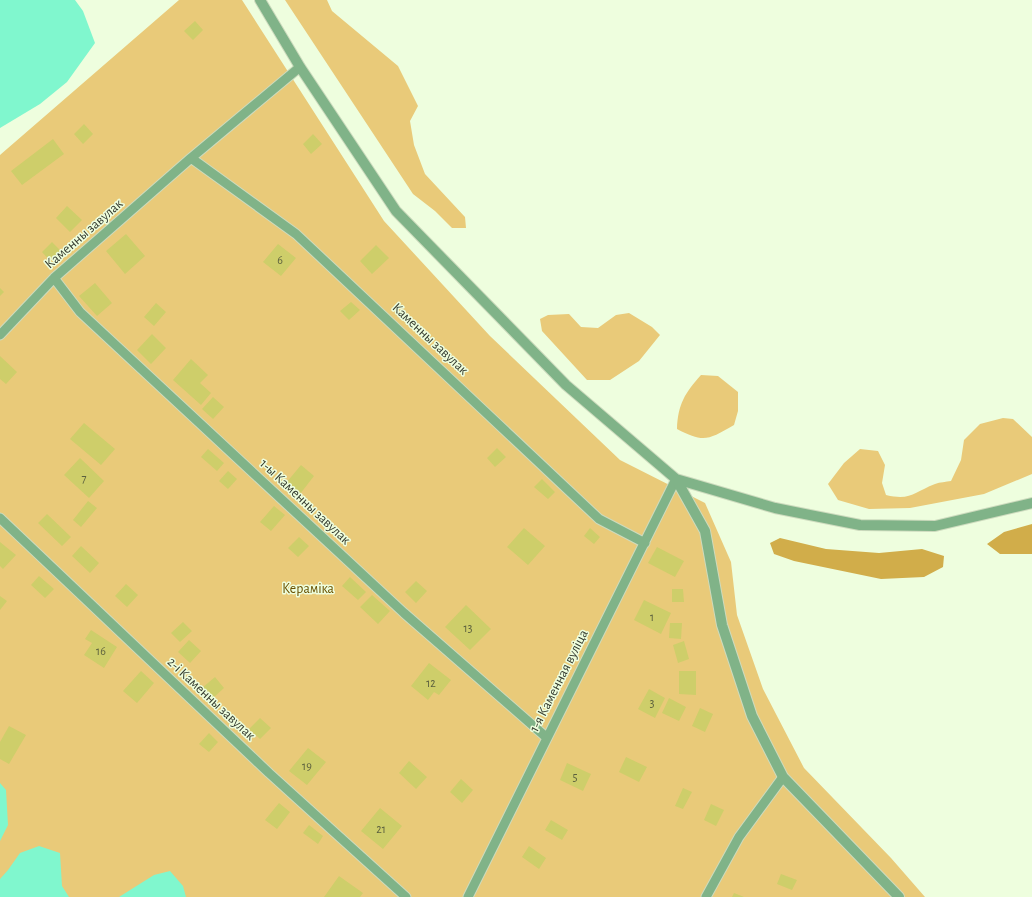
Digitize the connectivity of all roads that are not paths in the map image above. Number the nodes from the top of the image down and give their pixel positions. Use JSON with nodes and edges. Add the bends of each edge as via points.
{"nodes":[{"id":1,"x":260,"y":0,"type":"edge"},
{"id":2,"x":300,"y":67,"type":"junction"},
{"id":3,"x":191,"y":158,"type":"junction"},
{"id":4,"x":54,"y":278,"type":"junction"},
{"id":5,"x":0,"y":335,"type":"edge"},
{"id":6,"x":676,"y":479,"type":"junction"},
{"id":7,"x":1032,"y":503,"type":"edge"},
{"id":8,"x":0,"y":518,"type":"edge"},
{"id":9,"x":645,"y":543,"type":"junction"},
{"id":10,"x":546,"y":737,"type":"junction"},
{"id":11,"x":783,"y":777,"type":"junction"},
{"id":12,"x":406,"y":897,"type":"edge"},
{"id":13,"x":468,"y":897,"type":"edge"},
{"id":14,"x":706,"y":897,"type":"edge"},
{"id":15,"x":899,"y":897,"type":"edge"}],
"edges":[{"from":1,"to":2,"type":"street"},
{"from":2,"to":3,"type":"lane","name":"Каменны завулак"},
{"from":2,"to":6,"type":"street","via":[[396,211],[566,384]]},
{"from":3,"to":4,"type":"lane","name":"Каменны завулак"},
{"from":3,"to":9,"type":"lane","name":"Каменны завулак","via":[[296,234],[599,519]]},
{"from":4,"to":5,"type":"lane","name":"Каменны завулак"},
{"from":4,"to":10,"type":"lane","name":"1-ы Каменны завулак","via":[[80,312],[404,613]]},
{"from":6,"to":7,"type":"street","via":[[775,508],[860,525],[935,526]]},
{"from":6,"to":9,"type":"lane","name":"1-я Каменная вуліца"},
{"from":6,"to":11,"type":"street","via":[[705,530],[722,625],[752,716]]},
{"from":8,"to":12,"type":"lane","name":"2-і Каменны завулак","via":[[269,773]]},
{"from":9,"to":10,"type":"lane","name":"1-я Каменная вуліца"},
{"from":10,"to":13,"type":"lane","name":"1-я Каменная вуліца"},
{"from":11,"to":14,"type":"lane","via":[[739,837]]},
{"from":11,"to":15,"type":"street"}]}
